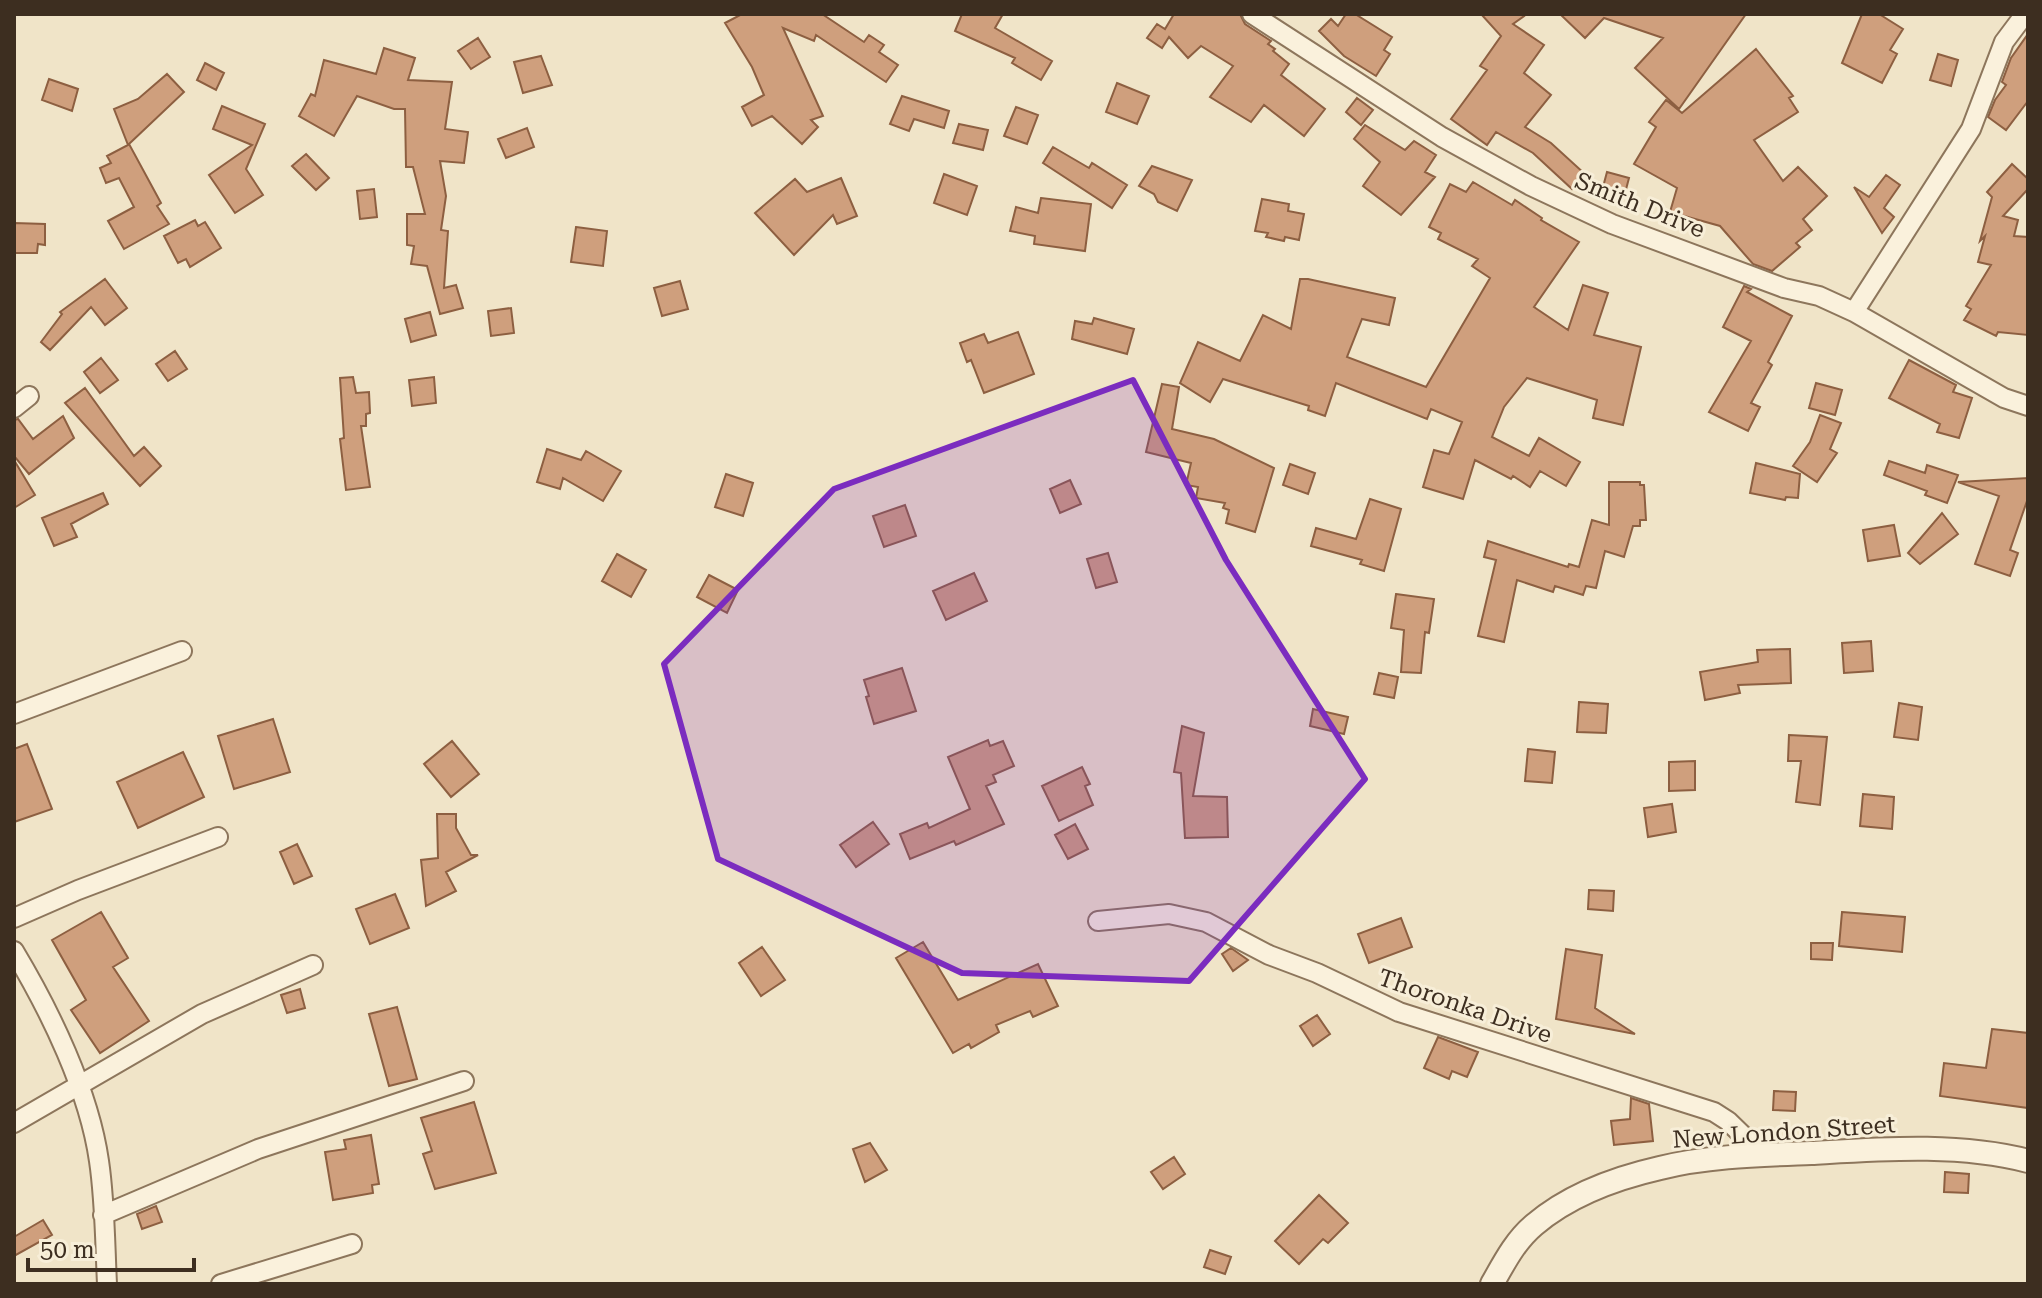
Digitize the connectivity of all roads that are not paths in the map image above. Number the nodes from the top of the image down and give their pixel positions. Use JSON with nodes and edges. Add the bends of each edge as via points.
{"nodes":[{"id":1,"x":1252,"y":14,"type":"edge"},
{"id":2,"x":2025,"y":14,"type":"edge"},
{"id":3,"x":1854,"y":312,"type":"junction"},
{"id":4,"x":2028,"y":406,"type":"edge"},
{"id":5,"x":182,"y":651,"type":"dead end"},
{"id":6,"x":14,"y":714,"type":"edge"},
{"id":7,"x":218,"y":837,"type":"dead end"},
{"id":8,"x":14,"y":918,"type":"edge"},
{"id":9,"x":1098,"y":921,"type":"dead end"},
{"id":10,"x":14,"y":951,"type":"edge"},
{"id":11,"x":313,"y":965,"type":"dead end"},
{"id":12,"x":464,"y":1081,"type":"dead end"},
{"id":13,"x":78,"y":1086,"type":"junction"},
{"id":14,"x":14,"y":1123,"type":"edge"},
{"id":15,"x":1763,"y":1155,"type":"junction"},
{"id":16,"x":2028,"y":1161,"type":"edge"},
{"id":17,"x":103,"y":1215,"type":"junction"},
{"id":18,"x":352,"y":1244,"type":"dead end"},
{"id":19,"x":107,"y":1284,"type":"edge"},
{"id":20,"x":221,"y":1284,"type":"edge"},
{"id":21,"x":1492,"y":1284,"type":"edge"}],
"edges":[{"from":1,"to":3,"type":"street","name":"Smith Drive","via":[[1442,137],[1531,186],[1612,224]]},
{"from":2,"to":3,"type":"street","via":[[2004,42],[1971,129]]},
{"from":3,"to":4,"type":"street","name":"Smith Drive","via":[[2004,398]]},
{"from":5,"to":6,"type":"street"},
{"from":7,"to":8,"type":"street"},
{"from":9,"to":15,"type":"street","name":"Thoronka Drive","via":[[1169,914],[1206,922],[1399,1012],[1714,1112]]},
{"from":10,"to":13,"type":"street"},
{"from":11,"to":13,"type":"street","via":[[202,1014]]},
{"from":12,"to":17,"type":"street","via":[[258,1149]]},
{"from":13,"to":14,"type":"street"},
{"from":13,"to":17,"type":"street","via":[[99,1159]]},
{"from":15,"to":16,"type":"street","name":"New London Street","via":[[1911,1149]]},
{"from":15,"to":21,"type":"street","name":"New London Street","via":[[1662,1167],[1589,1192],[1534,1224]]},
{"from":17,"to":19,"type":"street"},
{"from":18,"to":20,"type":"street"}]}
